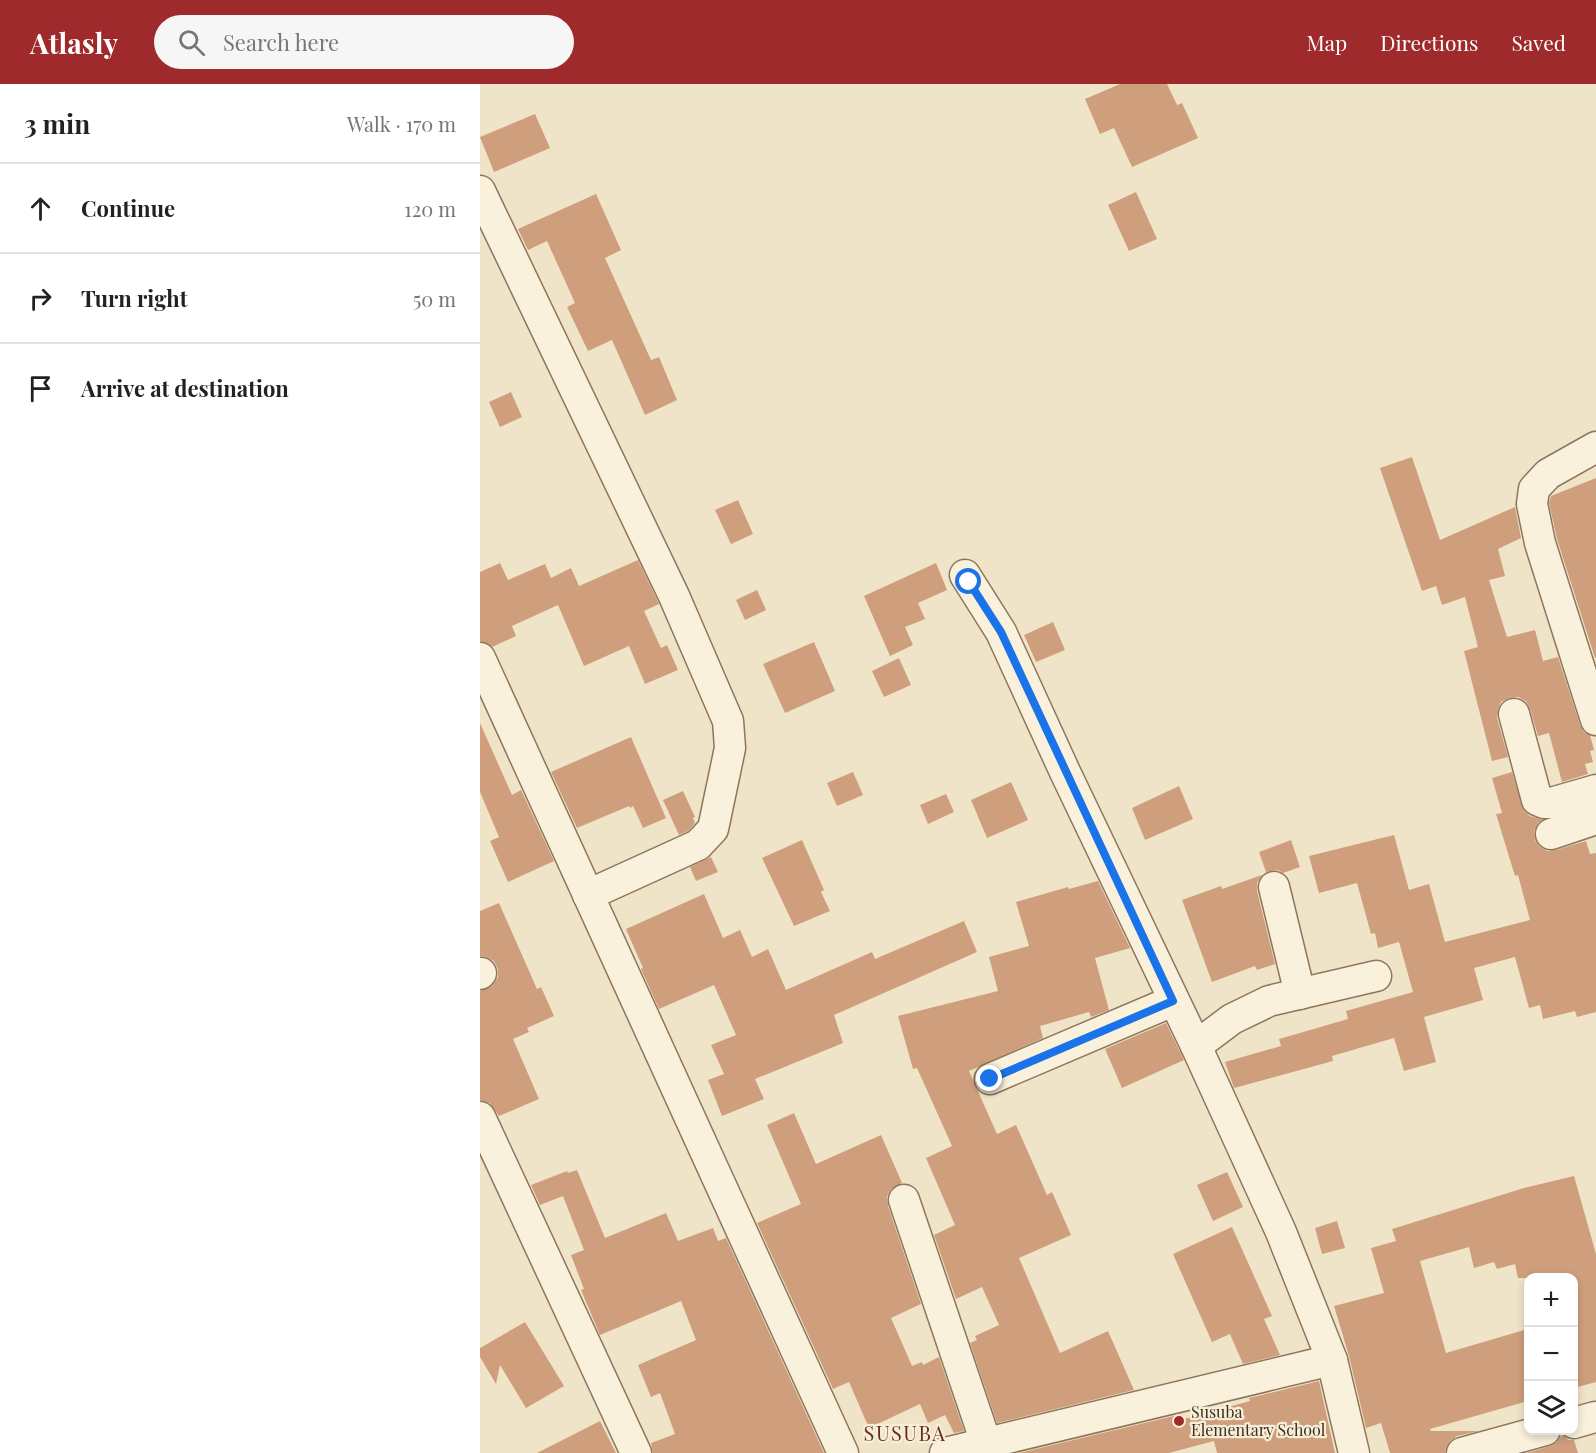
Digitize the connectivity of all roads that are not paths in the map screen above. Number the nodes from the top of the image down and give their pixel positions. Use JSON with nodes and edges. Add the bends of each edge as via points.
{"nodes":[{"id":1,"x":480,"y":191,"type":"edge"},
{"id":2,"x":1596,"y":447,"type":"edge"},
{"id":3,"x":965,"y":576,"type":"dead end"},
{"id":4,"x":480,"y":658,"type":"edge"},
{"id":5,"x":1514,"y":714,"type":"dead end"},
{"id":6,"x":1596,"y":720,"type":"edge"},
{"id":7,"x":1596,"y":790,"type":"edge"},
{"id":8,"x":1596,"y":819,"type":"edge"},
{"id":9,"x":1551,"y":834,"type":"dead end"},
{"id":10,"x":1275,"y":887,"type":"dead end"},
{"id":11,"x":588,"y":895,"type":"junction"},
{"id":12,"x":1376,"y":976,"type":"dead end"},
{"id":13,"x":1300,"y":994,"type":"junction"},
{"id":14,"x":1173,"y":1001,"type":"junction"},
{"id":15,"x":1196,"y":1046,"type":"junction"},
{"id":16,"x":990,"y":1079,"type":"dead end"},
{"id":17,"x":480,"y":1117,"type":"edge"},
{"id":18,"x":904,"y":1200,"type":"dead end"},
{"id":19,"x":1332,"y":1360,"type":"junction"},
{"id":20,"x":1530,"y":1435,"type":"edge"},
{"id":21,"x":986,"y":1443,"type":"junction"},
{"id":22,"x":636,"y":1453,"type":"edge"},
{"id":23,"x":843,"y":1453,"type":"edge"},
{"id":24,"x":945,"y":1453,"type":"edge"},
{"id":25,"x":1354,"y":1453,"type":"edge"},
{"id":26,"x":1462,"y":1453,"type":"edge"}],
"edges":[{"from":1,"to":11,"type":"street","via":[[674,596],[728,720],[730,748],[712,829],[698,845]]},
{"from":2,"to":6,"type":"street","via":[[1548,474],[1534,489],[1532,504],[1540,543]]},
{"from":3,"to":14,"type":"street","via":[[1001,632]]},
{"from":4,"to":11,"type":"street"},
{"from":5,"to":7,"type":"street","via":[[1537,800],[1551,803]]},
{"from":8,"to":9,"type":"street"},
{"from":10,"to":13,"type":"street"},
{"from":11,"to":23,"type":"street"},
{"from":12,"to":13,"type":"street"},
{"from":13,"to":15,"type":"street","via":[[1269,1001],[1232,1019]]},
{"from":14,"to":15,"type":"street"},
{"from":14,"to":16,"type":"street"},
{"from":15,"to":19,"type":"street","via":[[1281,1232]]},
{"from":17,"to":22,"type":"street"},
{"from":18,"to":21,"type":"street"},
{"from":19,"to":21,"type":"street"},
{"from":19,"to":25,"type":"street"},
{"from":20,"to":26,"type":"street"},
{"from":21,"to":24,"type":"street"}]}
